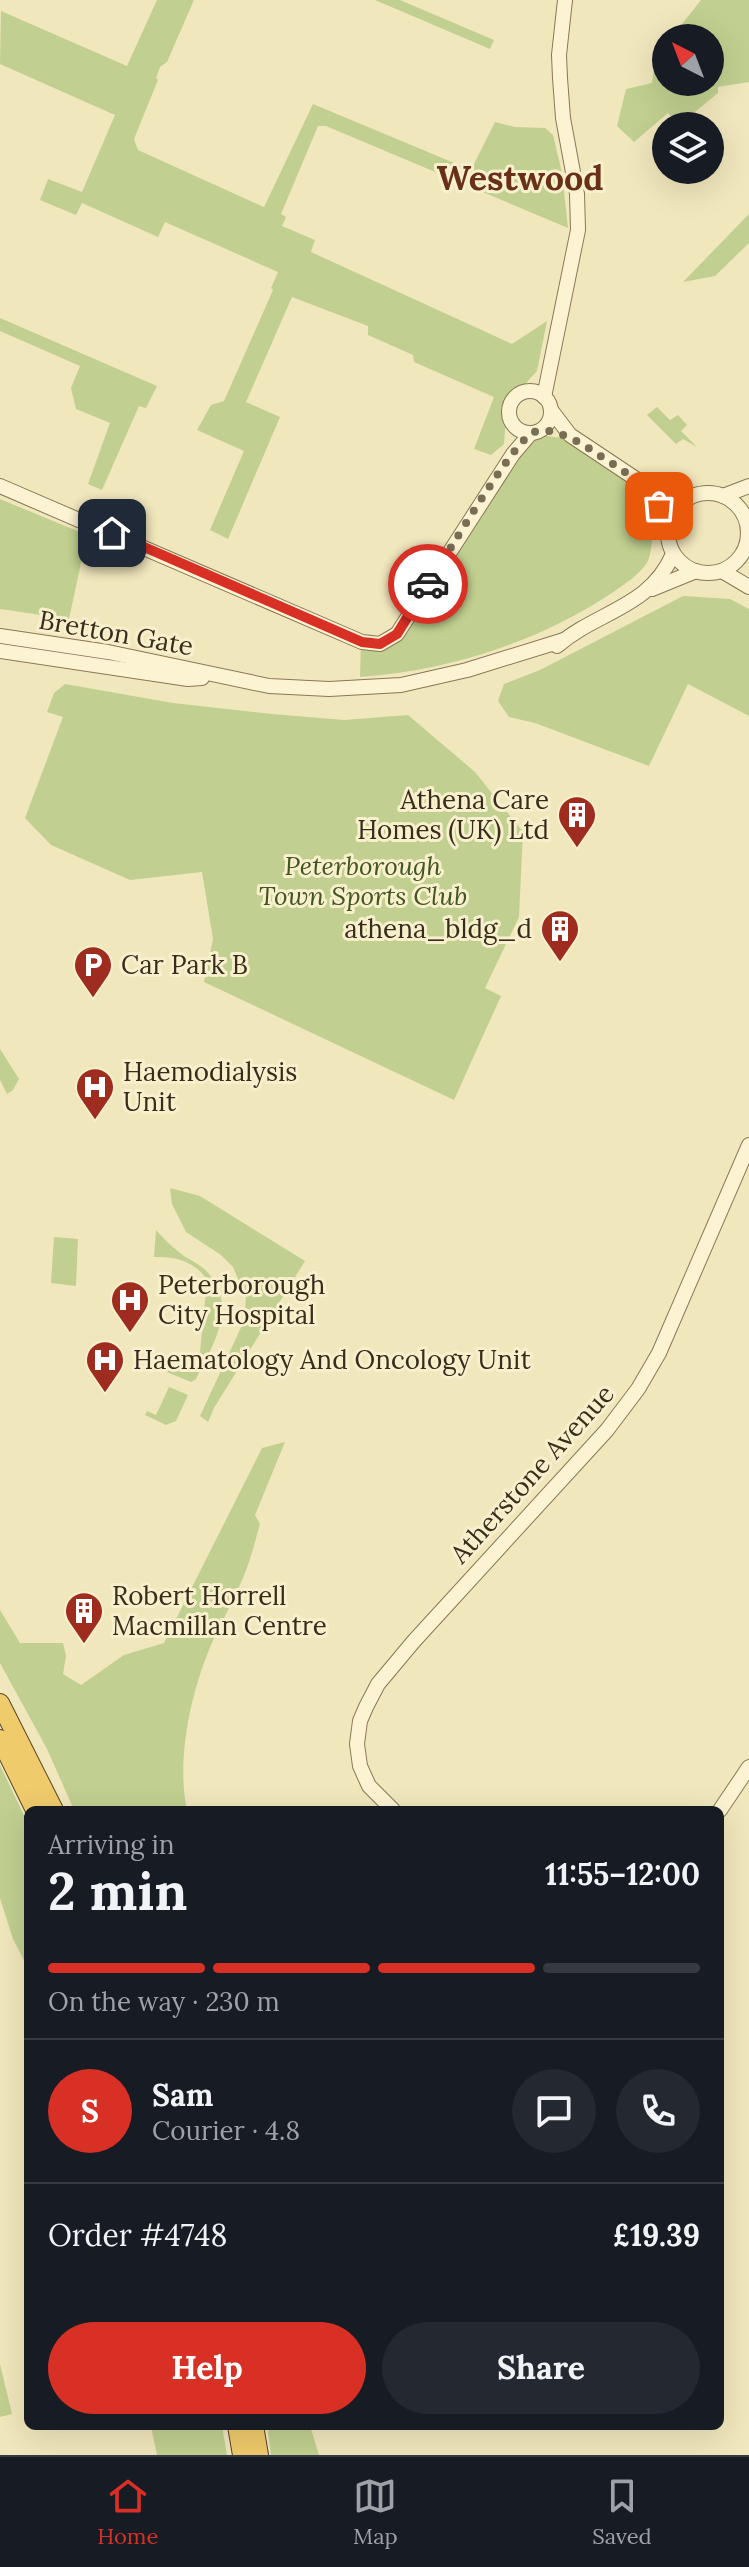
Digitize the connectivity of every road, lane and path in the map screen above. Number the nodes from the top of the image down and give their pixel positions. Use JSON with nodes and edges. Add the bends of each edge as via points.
{"nodes":[{"id":1,"x":565,"y":0,"type":"edge"},
{"id":2,"x":549,"y":370,"type":"junction"},
{"id":3,"x":524,"y":392,"type":"junction"},
{"id":4,"x":547,"y":404,"type":"junction"},
{"id":5,"x":513,"y":424,"type":"junction"},
{"id":6,"x":535,"y":432,"type":"junction"},
{"id":7,"x":570,"y":435,"type":"junction"},
{"id":8,"x":513,"y":454,"type":"junction"},
{"id":9,"x":645,"y":485,"type":"junction"},
{"id":10,"x":0,"y":486,"type":"edge"},
{"id":11,"x":749,"y":486,"type":"edge"},
{"id":12,"x":723,"y":496,"type":"junction"},
{"id":13,"x":689,"y":498,"type":"junction"},
{"id":14,"x":747,"y":513,"type":"edge"},
{"id":15,"x":668,"y":526,"type":"junction"},
{"id":16,"x":673,"y":554,"type":"junction"},
{"id":17,"x":746,"y":558,"type":"edge"},
{"id":18,"x":696,"y":571,"type":"junction"},
{"id":19,"x":722,"y":571,"type":"junction"},
{"id":20,"x":749,"y":587,"type":"edge"},
{"id":21,"x":645,"y":592,"type":"junction"},
{"id":22,"x":0,"y":636,"type":"edge"},
{"id":23,"x":0,"y":651,"type":"edge"},
{"id":24,"x":223,"y":678,"type":"junction"},
{"id":25,"x":749,"y":1145,"type":"edge"},
{"id":26,"x":0,"y":1703,"type":"edge"},
{"id":27,"x":0,"y":1739,"type":"edge"},
{"id":28,"x":749,"y":1767,"type":"edge"},
{"id":29,"x":33,"y":1806,"type":"edge"},
{"id":30,"x":52,"y":1806,"type":"edge"},
{"id":31,"x":389,"y":1806,"type":"edge"},
{"id":32,"x":723,"y":1806,"type":"edge"},
{"id":33,"x":238,"y":2430,"type":"edge"},
{"id":34,"x":255,"y":2430,"type":"edge"},
{"id":35,"x":242,"y":2455,"type":"edge"},
{"id":36,"x":259,"y":2455,"type":"edge"}],
"edges":[{"from":1,"to":2,"type":"street","via":[[560,78],[578,230]]},
{"from":2,"to":3,"type":"street"},
{"from":2,"to":4,"type":"street"},
{"from":3,"to":4,"type":"street"},
{"from":3,"to":5,"type":"street","via":[[510,406]]},
{"from":4,"to":6,"type":"street","via":[[548,423]]},
{"from":4,"to":7,"type":"street"},
{"from":5,"to":6,"type":"street"},
{"from":5,"to":8,"type":"street"},
{"from":6,"to":7,"type":"street"},
{"from":6,"to":8,"type":"street"},
{"from":7,"to":9,"type":"street"},
{"from":8,"to":10,"type":"street","via":[[397,634],[380,644],[362,642]]},
{"from":9,"to":13,"type":"street"},
{"from":9,"to":15,"type":"street"},
{"from":11,"to":12,"type":"street"},
{"from":12,"to":13,"type":"street"},
{"from":12,"to":14,"type":"street"},
{"from":13,"to":15,"type":"street"},
{"from":14,"to":17,"type":"street"},
{"from":15,"to":16,"type":"street"},
{"from":16,"to":18,"type":"street"},
{"from":16,"to":21,"type":"street","name":"Bretton Gate","via":[[664,573]]},
{"from":17,"to":19,"type":"street"},
{"from":18,"to":19,"type":"street"},
{"from":18,"to":21,"type":"street","name":"Bretton Gate"},
{"from":19,"to":20,"type":"street"},
{"from":21,"to":24,"type":"street","name":"Bretton Gate","via":[[533,659],[432,684],[329,689]]},
{"from":22,"to":24,"type":"street","name":"Bretton Gate","via":[[108,652]]},
{"from":23,"to":24,"type":"street","name":"Bretton Gate","via":[[188,679]]},
{"from":25,"to":31,"type":"street","name":"Atherstone Avenue","via":[[659,1353],[638,1389],[378,1684],[360,1721],[357,1744],[369,1786]]},
{"from":26,"to":30,"type":"highway"},
{"from":27,"to":29,"type":"highway"},
{"from":28,"to":32,"type":"street"},
{"from":33,"to":35,"type":"highway"},
{"from":34,"to":36,"type":"highway"}]}
